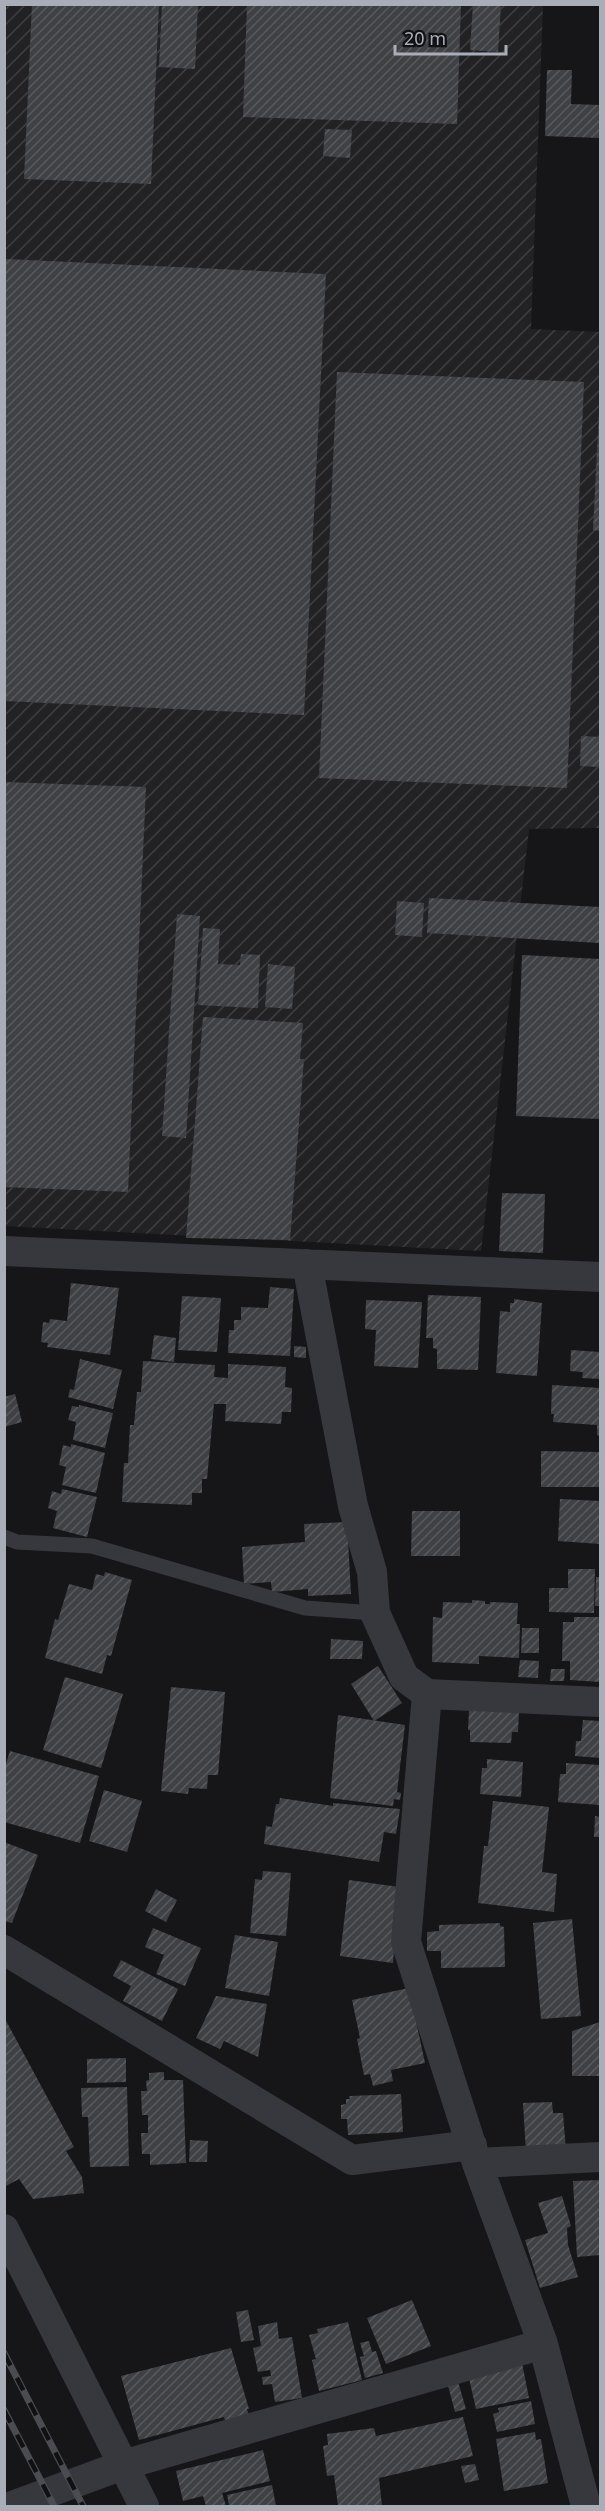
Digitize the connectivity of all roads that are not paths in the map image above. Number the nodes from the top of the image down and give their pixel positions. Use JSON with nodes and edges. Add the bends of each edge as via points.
{"nodes":[{"id":1,"x":4,"y":1251,"type":"edge"},
{"id":2,"x":307,"y":1264,"type":"junction"},
{"id":3,"x":600,"y":1277,"type":"edge"},
{"id":4,"x":4,"y":1537,"type":"edge"},
{"id":5,"x":375,"y":1613,"type":"junction"},
{"id":6,"x":427,"y":1694,"type":"junction"},
{"id":7,"x":600,"y":1702,"type":"edge"},
{"id":8,"x":4,"y":1950,"type":"edge"},
{"id":9,"x":475,"y":2154,"type":"junction"},
{"id":10,"x":600,"y":2157,"type":"edge"},
{"id":11,"x":8,"y":2245,"type":"edge"},
{"id":12,"x":543,"y":2344,"type":"junction"},
{"id":13,"x":123,"y":2465,"type":"junction"},
{"id":14,"x":12,"y":2506,"type":"edge"},
{"id":15,"x":144,"y":2506,"type":"edge"},
{"id":16,"x":586,"y":2506,"type":"edge"}],
"edges":[{"from":1,"to":2,"type":"street"},
{"from":2,"to":3,"type":"street"},
{"from":2,"to":5,"type":"street","via":[[353,1506],[372,1572]]},
{"from":4,"to":5,"type":"lane","via":[[17,1542],[92,1546],[304,1608]]},
{"from":5,"to":6,"type":"street","via":[[404,1677]]},
{"from":6,"to":7,"type":"street"},
{"from":6,"to":9,"type":"street","via":[[406,1942]]},
{"from":8,"to":9,"type":"street","via":[[352,2160]]},
{"from":9,"to":10,"type":"street"},
{"from":9,"to":12,"type":"street"},
{"from":11,"to":13,"type":"street"},
{"from":12,"to":13,"type":"street"},
{"from":12,"to":16,"type":"street"},
{"from":13,"to":14,"type":"street"},
{"from":13,"to":15,"type":"street"}]}
